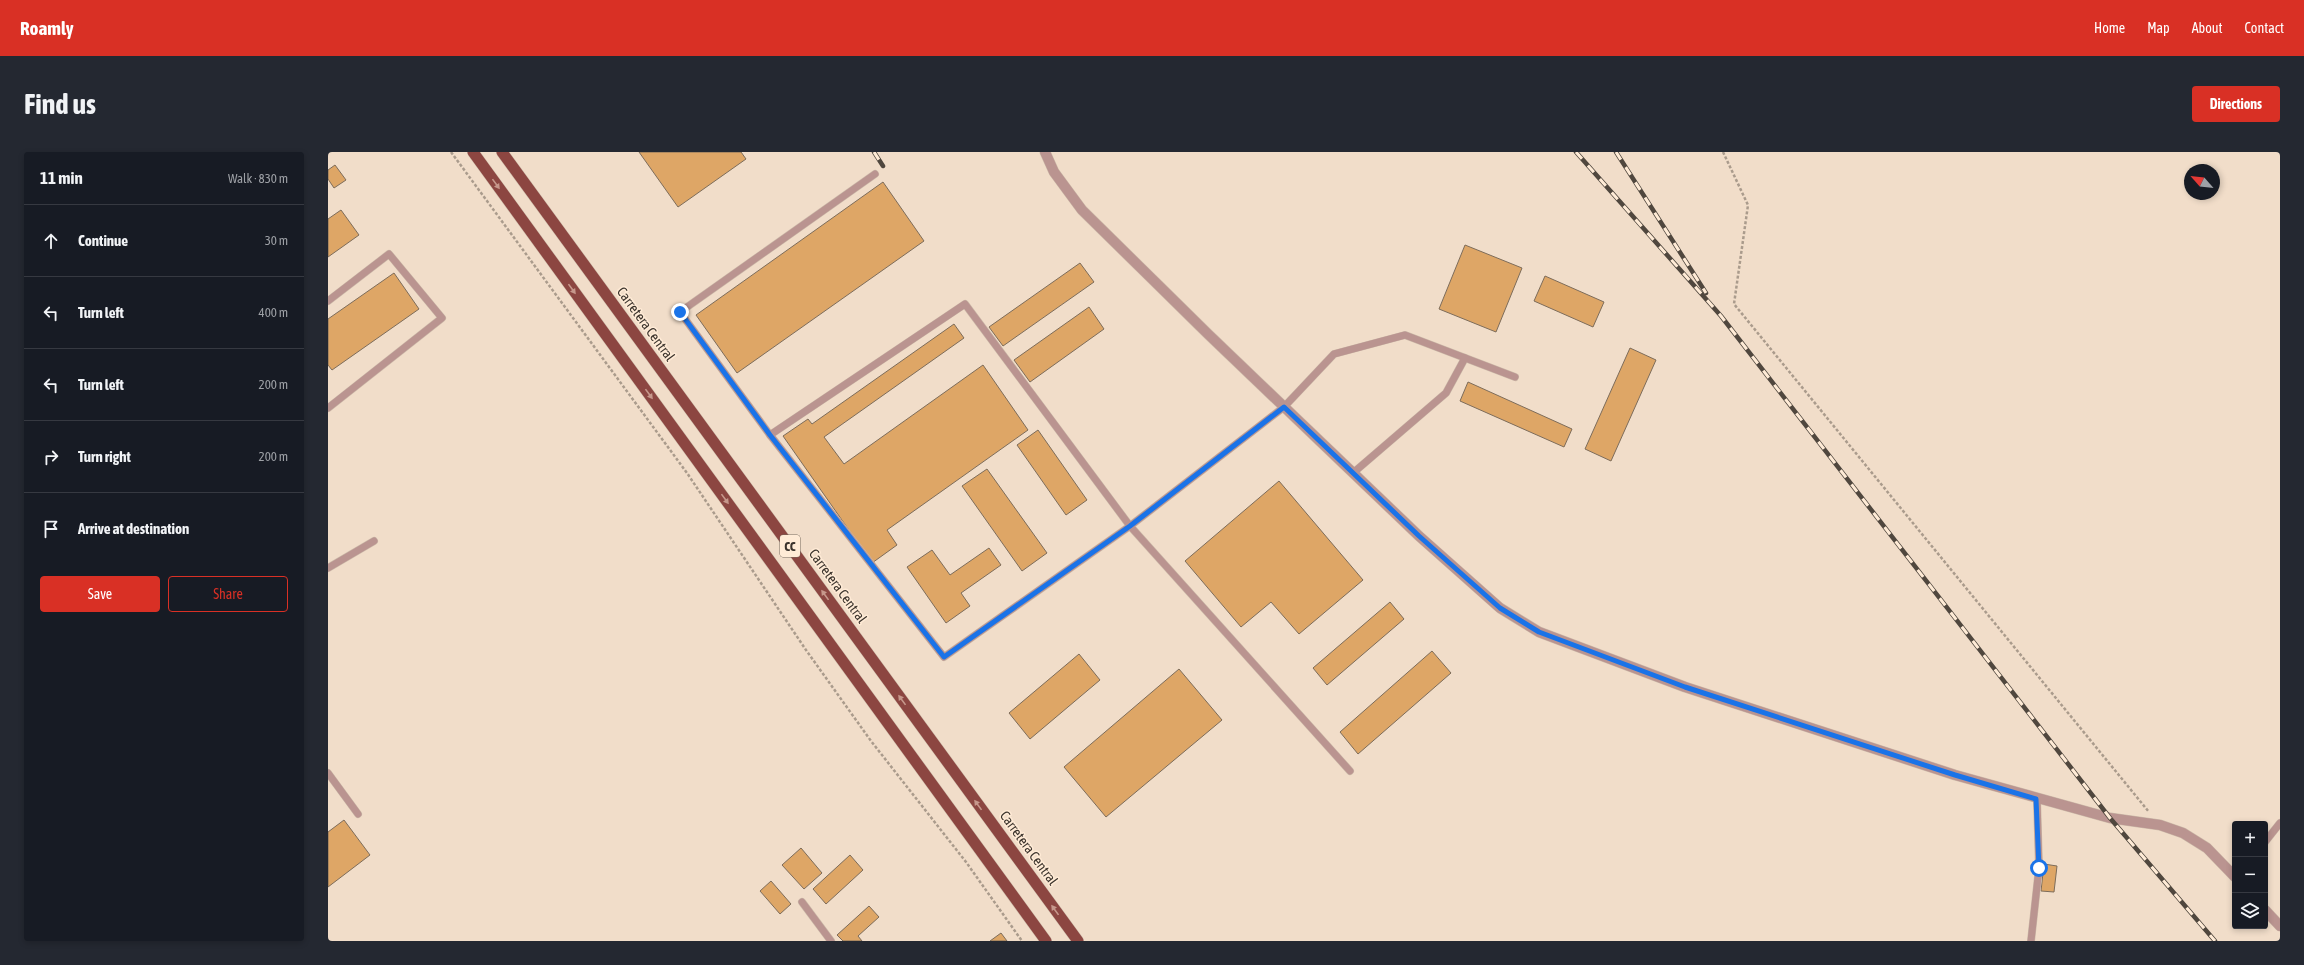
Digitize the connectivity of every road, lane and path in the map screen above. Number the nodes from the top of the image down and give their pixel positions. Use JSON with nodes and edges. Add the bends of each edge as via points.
{"nodes":[{"id":1,"x":451,"y":152,"type":"edge"},
{"id":2,"x":473,"y":152,"type":"edge"},
{"id":3,"x":502,"y":152,"type":"edge"},
{"id":4,"x":1045,"y":152,"type":"edge"},
{"id":5,"x":1723,"y":152,"type":"edge"},
{"id":6,"x":875,"y":174,"type":"dead end"},
{"id":7,"x":328,"y":301,"type":"edge"},
{"id":8,"x":1465,"y":358,"type":"junction"},
{"id":9,"x":1514,"y":377,"type":"dead end"},
{"id":10,"x":1284,"y":407,"type":"junction"},
{"id":11,"x":328,"y":408,"type":"edge"},
{"id":12,"x":770,"y":435,"type":"junction"},
{"id":13,"x":1353,"y":473,"type":"junction"},
{"id":14,"x":1130,"y":526,"type":"junction"},
{"id":15,"x":374,"y":541,"type":"dead end"},
{"id":16,"x":328,"y":568,"type":"edge"},
{"id":17,"x":1350,"y":771,"type":"dead end"},
{"id":18,"x":328,"y":773,"type":"edge"},
{"id":19,"x":2036,"y":799,"type":"junction"},
{"id":20,"x":358,"y":814,"type":"dead end"},
{"id":21,"x":2280,"y":823,"type":"edge"},
{"id":22,"x":2160,"y":825,"type":"junction"},
{"id":23,"x":2268,"y":838,"type":"edge"},
{"id":24,"x":2232,"y":874,"type":"edge"},
{"id":25,"x":802,"y":902,"type":"dead end"},
{"id":26,"x":2268,"y":913,"type":"edge"},
{"id":27,"x":2280,"y":926,"type":"edge"},
{"id":28,"x":831,"y":941,"type":"edge"},
{"id":29,"x":1022,"y":941,"type":"edge"},
{"id":30,"x":1046,"y":941,"type":"edge"},
{"id":31,"x":1078,"y":941,"type":"edge"},
{"id":32,"x":2031,"y":941,"type":"edge"}],
"edges":[{"from":1,"to":29,"type":"path","via":[[687,473],[866,735],[966,862]]},
{"from":2,"to":30,"type":"highway","number":"CC","one_way":true},
{"from":31,"to":3,"type":"highway","name":"Carretera Central","number":"CC","one_way":true},
{"from":4,"to":10,"type":"street","via":[[1054,172],[1082,210]]},
{"from":5,"to":22,"type":"path","via":[[1748,205],[1734,304]]},
{"from":6,"to":12,"type":"lane","via":[[680,312]]},
{"from":7,"to":11,"type":"lane","via":[[389,254],[442,318]]},
{"from":8,"to":9,"type":"lane"},
{"from":8,"to":10,"type":"lane","via":[[1406,335],[1341,352],[1334,354]]},
{"from":8,"to":13,"type":"lane","via":[[1446,393]]},
{"from":10,"to":13,"type":"street"},
{"from":10,"to":14,"type":"lane"},
{"from":12,"to":14,"type":"lane","via":[[944,657]]},
{"from":12,"to":14,"type":"lane","via":[[965,304]]},
{"from":13,"to":19,"type":"street","via":[[1500,608],[1539,632],[1685,687]]},
{"from":14,"to":17,"type":"lane"},
{"from":15,"to":16,"type":"lane"},
{"from":18,"to":20,"type":"lane"},
{"from":19,"to":22,"type":"street","via":[[2110,818]]},
{"from":19,"to":32,"type":"lane","via":[[2039,868]]},
{"from":21,"to":23,"type":"lane"},
{"from":22,"to":24,"type":"street","via":[[2183,833],[2207,848]]},
{"from":25,"to":28,"type":"lane"},
{"from":26,"to":27,"type":"street"}]}
